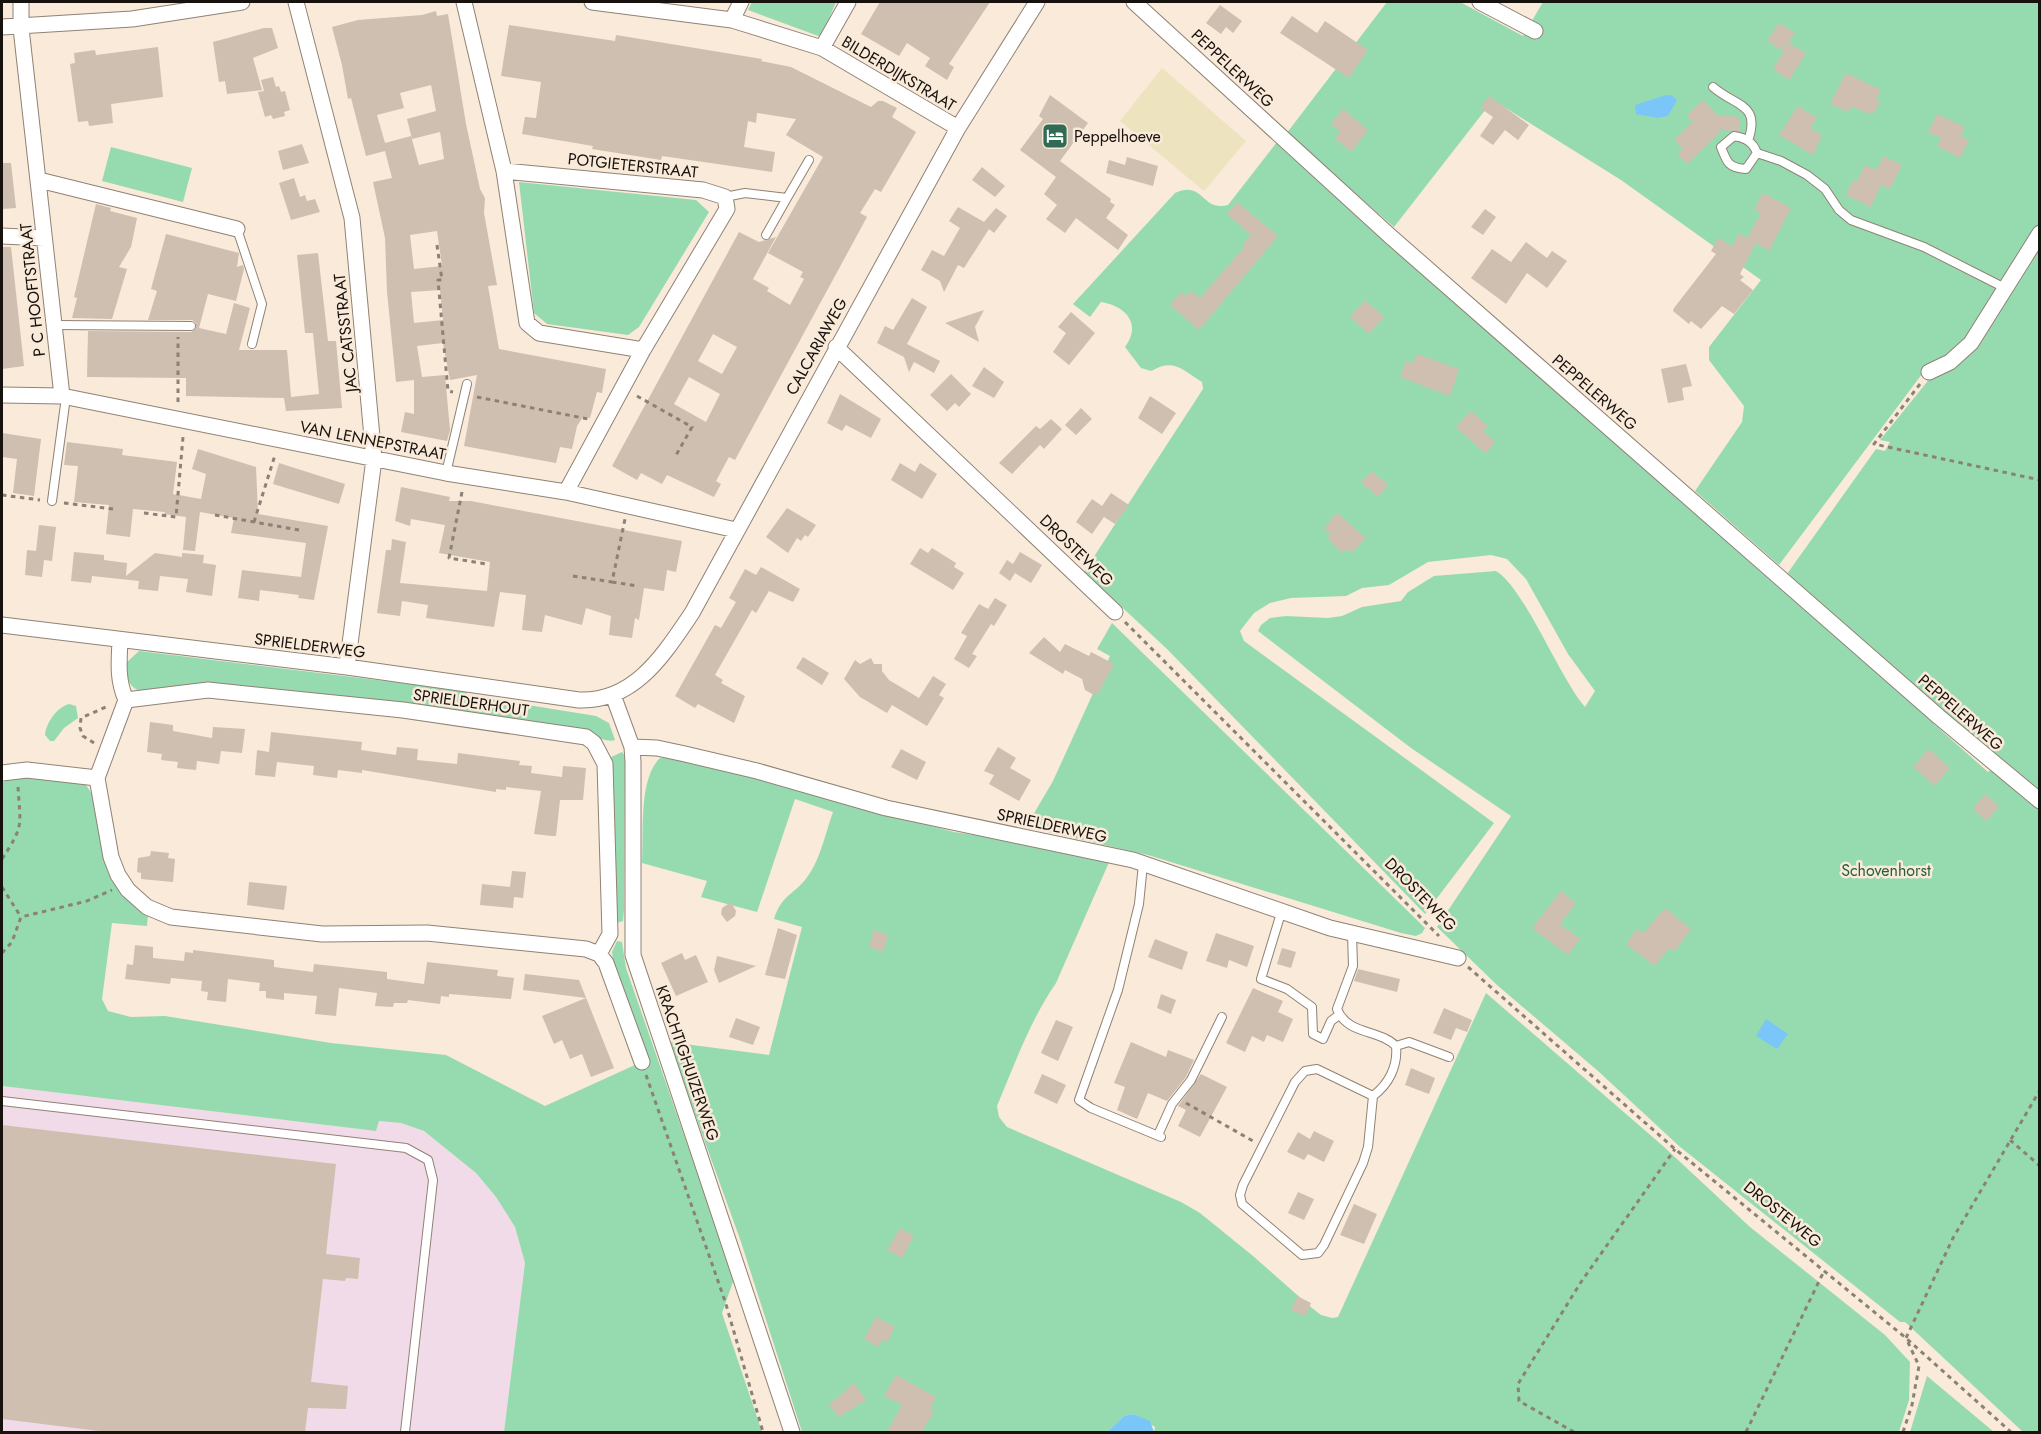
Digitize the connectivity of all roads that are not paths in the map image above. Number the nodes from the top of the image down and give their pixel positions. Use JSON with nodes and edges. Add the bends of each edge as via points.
{"nodes":[{"id":1,"x":21,"y":2,"type":"edge"},
{"id":2,"x":242,"y":2,"type":"edge"},
{"id":3,"x":296,"y":2,"type":"edge"},
{"id":4,"x":464,"y":2,"type":"edge"},
{"id":5,"x":592,"y":2,"type":"edge"},
{"id":6,"x":741,"y":2,"type":"edge"},
{"id":7,"x":848,"y":2,"type":"edge"},
{"id":8,"x":1037,"y":2,"type":"edge"},
{"id":9,"x":1134,"y":2,"type":"edge"},
{"id":10,"x":1480,"y":2,"type":"edge"},
{"id":11,"x":732,"y":20,"type":"junction"},
{"id":12,"x":2,"y":27,"type":"edge"},
{"id":13,"x":21,"y":28,"type":"junction"},
{"id":14,"x":1536,"y":31,"type":"dead end"},
{"id":15,"x":822,"y":48,"type":"junction"},
{"id":16,"x":1713,"y":87,"type":"dead end"},
{"id":17,"x":958,"y":128,"type":"junction"},
{"id":18,"x":1748,"y":141,"type":"junction"},
{"id":19,"x":1757,"y":153,"type":"junction"},
{"id":20,"x":809,"y":160,"type":"dead end"},
{"id":21,"x":504,"y":171,"type":"junction"},
{"id":22,"x":39,"y":180,"type":"junction"},
{"id":23,"x":725,"y":197,"type":"junction"},
{"id":24,"x":787,"y":198,"type":"junction"},
{"id":25,"x":237,"y":229,"type":"joint"},
{"id":26,"x":2040,"y":233,"type":"edge"},
{"id":27,"x":766,"y":235,"type":"dead end"},
{"id":28,"x":2,"y":236,"type":"edge"},
{"id":29,"x":44,"y":238,"type":"junction"},
{"id":30,"x":2005,"y":288,"type":"junction"},
{"id":31,"x":54,"y":325,"type":"junction"},
{"id":32,"x":191,"y":326,"type":"dead end"},
{"id":33,"x":252,"y":344,"type":"dead end"},
{"id":34,"x":836,"y":347,"type":"junction"},
{"id":35,"x":643,"y":350,"type":"junction"},
{"id":36,"x":1929,"y":372,"type":"road end"},
{"id":37,"x":467,"y":384,"type":"dead end"},
{"id":38,"x":2,"y":395,"type":"edge"},
{"id":39,"x":64,"y":397,"type":"junction"},
{"id":40,"x":374,"y":459,"type":"junction"},
{"id":41,"x":446,"y":473,"type":"junction"},
{"id":42,"x":566,"y":492,"type":"junction"},
{"id":43,"x":52,"y":501,"type":"road end"},
{"id":44,"x":736,"y":530,"type":"junction"},
{"id":45,"x":1115,"y":612,"type":"road end"},
{"id":46,"x":2,"y":625,"type":"edge"},
{"id":47,"x":120,"y":640,"type":"junction"},
{"id":48,"x":347,"y":667,"type":"junction"},
{"id":49,"x":614,"y":695,"type":"junction"},
{"id":50,"x":124,"y":704,"type":"junction"},
{"id":51,"x":632,"y":747,"type":"junction"},
{"id":52,"x":9,"y":772,"type":"edge"},
{"id":53,"x":96,"y":778,"type":"junction"},
{"id":54,"x":2040,"y":801,"type":"edge"},
{"id":55,"x":1143,"y":864,"type":"junction"},
{"id":56,"x":1281,"y":913,"type":"junction"},
{"id":57,"x":633,"y":933,"type":"junction"},
{"id":58,"x":610,"y":934,"type":"junction"},
{"id":59,"x":1352,"y":934,"type":"junction"},
{"id":60,"x":599,"y":954,"type":"junction"},
{"id":61,"x":1458,"y":958,"type":"road end"},
{"id":62,"x":1339,"y":1015,"type":"junction"},
{"id":63,"x":1222,"y":1017,"type":"dead end"},
{"id":64,"x":1396,"y":1046,"type":"junction"},
{"id":65,"x":1449,"y":1057,"type":"dead end"},
{"id":66,"x":642,"y":1062,"type":"road end"},
{"id":67,"x":1374,"y":1095,"type":"junction"},
{"id":68,"x":2,"y":1101,"type":"edge"},
{"id":69,"x":405,"y":1432,"type":"edge"},
{"id":70,"x":792,"y":1432,"type":"edge"}],
"edges":[{"from":1,"to":13,"type":"street","name":"P C HOOFTSTRAAT"},
{"from":2,"to":13,"type":"street","via":[[132,19]]},
{"from":3,"to":40,"type":"street","name":"JAC CATSSTRAAT","via":[[352,218]]},
{"from":4,"to":21,"type":"street"},
{"from":5,"to":11,"type":"street","name":"BILDERDIJKSTRAAT"},
{"from":6,"to":11,"type":"street"},
{"from":7,"to":15,"type":"street","name":"BILDERDIJKSTRAAT"},
{"from":8,"to":17,"type":"street","name":"CALCARIAWEG"},
{"from":9,"to":54,"type":"street","name":"PEPPELERWEG","via":[[1390,236],[1930,710]]},
{"from":10,"to":14,"type":"street"},
{"from":11,"to":15,"type":"street","name":"BILDERDIJKSTRAAT"},
{"from":12,"to":13,"type":"street"},
{"from":13,"to":22,"type":"street","name":"P C HOOFTSTRAAT"},
{"from":15,"to":17,"type":"street","name":"BILDERDIJKSTRAAT"},
{"from":16,"to":18,"type":"lane","via":[[1752,117]]},
{"from":17,"to":34,"type":"street","name":"CALCARIAWEG"},
{"from":18,"to":19,"type":"lane"},
{"from":18,"to":19,"type":"lane","via":[[1734,136],[1721,147],[1728,165],[1746,170]]},
{"from":19,"to":30,"type":"lane","via":[[1807,175],[1825,189],[1851,220],[1924,247]]},
{"from":20,"to":24,"type":"lane"},
{"from":21,"to":23,"type":"street","name":"POTGIETERSTRAAT","via":[[703,190]]},
{"from":21,"to":35,"type":"street","via":[[527,323],[539,333]]},
{"from":22,"to":25,"type":"street"},
{"from":22,"to":29,"type":"street","name":"P C HOOFTSTRAAT"},
{"from":23,"to":24,"type":"lane","via":[[745,193]]},
{"from":23,"to":35,"type":"street","via":[[727,209]]},
{"from":24,"to":27,"type":"lane"},
{"from":25,"to":33,"type":"lane","via":[[262,304]]},
{"from":26,"to":30,"type":"street"},
{"from":28,"to":29,"type":"street"},
{"from":29,"to":31,"type":"street","name":"P C HOOFTSTRAAT"},
{"from":30,"to":36,"type":"street","via":[[1971,343],[1950,362]]},
{"from":31,"to":32,"type":"lane"},
{"from":31,"to":39,"type":"street","name":"P C HOOFTSTRAAT"},
{"from":34,"to":44,"type":"street","name":"CALCARIAWEG"},
{"from":34,"to":45,"type":"street","name":"DROSTEWEG"},
{"from":35,"to":42,"type":"street"},
{"from":37,"to":41,"type":"lane"},
{"from":38,"to":39,"type":"street","name":"VAN LENNEPSTRAAT"},
{"from":39,"to":40,"type":"street","name":"VAN LENNEPSTRAAT"},
{"from":39,"to":43,"type":"lane"},
{"from":40,"to":41,"type":"street","name":"VAN LENNEPSTRAAT"},
{"from":40,"to":48,"type":"street","name":"JAC CATSSTRAAT"},
{"from":41,"to":42,"type":"street","name":"VAN LENNEPSTRAAT"},
{"from":42,"to":44,"type":"street","name":"VAN LENNEPSTRAAT"},
{"from":44,"to":49,"type":"street","name":"CALCARIAWEG","via":[[671,645],[649,671]]},
{"from":46,"to":47,"type":"street","name":"SPRIELDERWEG"},
{"from":47,"to":48,"type":"street","name":"SPRIELDERWEG"},
{"from":47,"to":50,"type":"street","via":[[118,671]]},
{"from":48,"to":49,"type":"street","name":"SPRIELDERWEG","via":[[579,700]]},
{"from":49,"to":51,"type":"street","name":"KRACHTIGHUIZERWEG"},
{"from":50,"to":53,"type":"street"},
{"from":50,"to":58,"type":"street","name":"SPRIELDERHOUT","via":[[208,690],[403,710],[586,737],[594,743],[605,764]]},
{"from":51,"to":55,"type":"street","name":"SPRIELDERWEG","via":[[685,754],[886,808]]},
{"from":51,"to":57,"type":"street","name":"KRACHTIGHUIZERWEG"},
{"from":52,"to":53,"type":"street","via":[[27,770]]},
{"from":53,"to":60,"type":"street","via":[[111,857],[123,883],[147,907],[171,917],[321,934],[427,933],[491,938]]},
{"from":55,"to":56,"type":"street","name":"SPRIELDERWEG"},
{"from":55,"to":63,"type":"lane","via":[[1139,904],[1118,990],[1079,1100],[1159,1136]]},
{"from":56,"to":59,"type":"street","name":"SPRIELDERWEG"},
{"from":56,"to":62,"type":"lane","via":[[1261,979],[1287,989],[1312,1007],[1313,1034],[1323,1039],[1331,1021]]},
{"from":57,"to":58,"type":"street"},
{"from":57,"to":70,"type":"street","name":"KRACHTIGHUIZERWEG","via":[[633,955],[642,987]]},
{"from":58,"to":60,"type":"street"},
{"from":59,"to":61,"type":"street","name":"SPRIELDERWEG"},
{"from":59,"to":62,"type":"lane","via":[[1353,966],[1338,1002]]},
{"from":60,"to":66,"type":"street","via":[[606,963]]},
{"from":62,"to":64,"type":"lane","via":[[1359,1030]]},
{"from":64,"to":65,"type":"lane","via":[[1409,1042]]},
{"from":64,"to":67,"type":"lane","via":[[1397,1056],[1387,1085]]},
{"from":67,"to":67,"type":"lane","via":[[1363,1163],[1324,1245],[1318,1252],[1302,1255],[1242,1204],[1242,1185],[1295,1082],[1305,1071],[1317,1069]]},
{"from":68,"to":69,"type":"lane","via":[[406,1148],[428,1160],[433,1180]]}]}
